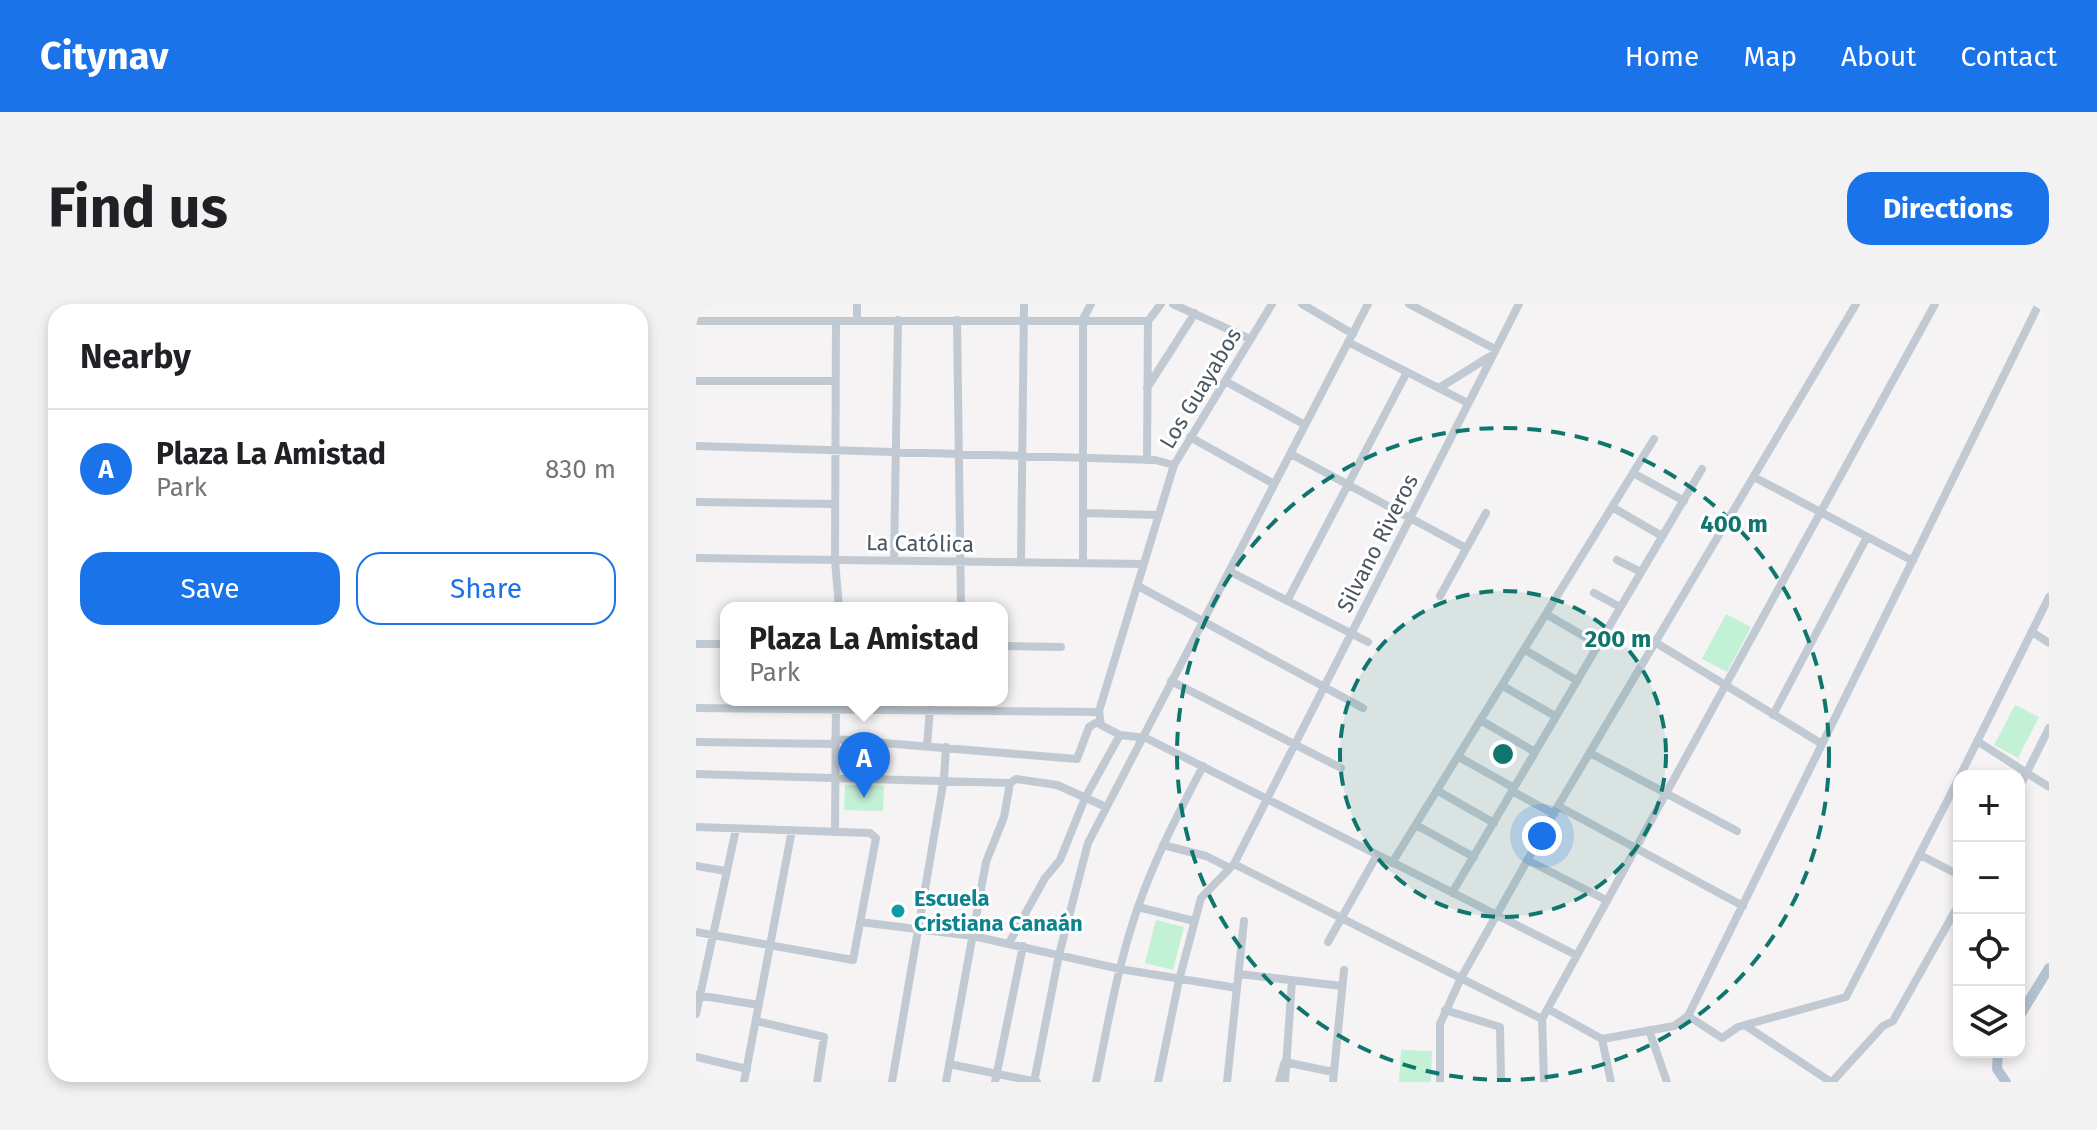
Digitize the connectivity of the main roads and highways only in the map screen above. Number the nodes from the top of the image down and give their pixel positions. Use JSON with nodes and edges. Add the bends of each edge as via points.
{"nodes":[{"id":1,"x":2049,"y":968,"type":"edge"},
{"id":2,"x":2025,"y":1007,"type":"edge"},
{"id":3,"x":1998,"y":1058,"type":"edge"},
{"id":4,"x":2006,"y":1082,"type":"edge"}],
"edges":[{"from":1,"to":2,"type":"main road"},
{"from":3,"to":4,"type":"main road","via":[[1997,1069]]}]}
